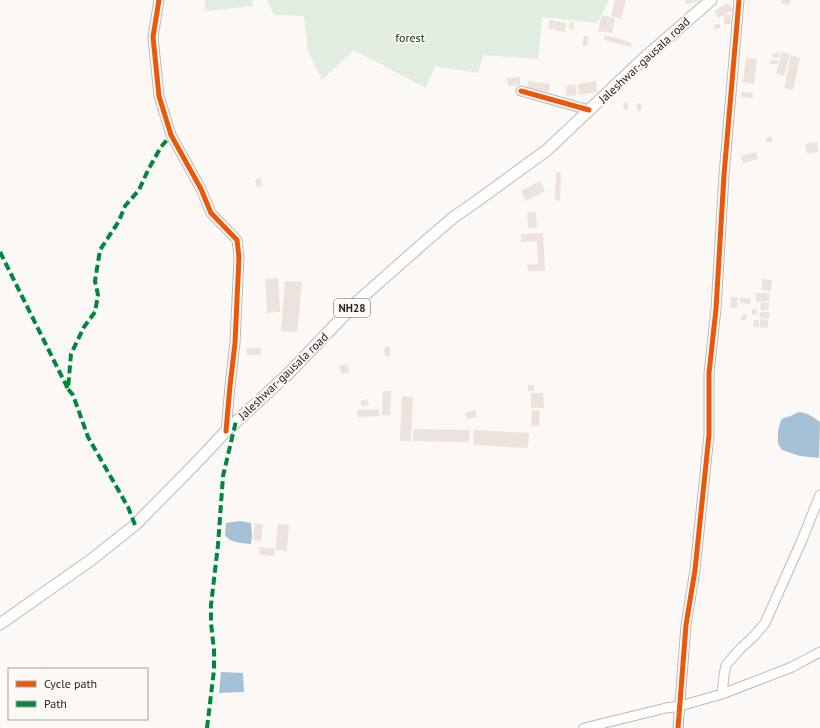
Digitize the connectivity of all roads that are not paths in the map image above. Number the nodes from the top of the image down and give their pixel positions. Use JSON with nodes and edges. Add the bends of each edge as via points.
{"nodes":[{"id":1,"x":159,"y":0,"type":"edge"},
{"id":2,"x":711,"y":0,"type":"edge"},
{"id":3,"x":739,"y":0,"type":"edge"},
{"id":4,"x":521,"y":91,"type":"dead end"},
{"id":5,"x":589,"y":110,"type":"junction"},
{"id":6,"x":226,"y":431,"type":"junction"},
{"id":7,"x":820,"y":495,"type":"edge"},
{"id":8,"x":0,"y":624,"type":"edge"},
{"id":9,"x":820,"y":652,"type":"edge"},
{"id":10,"x":722,"y":694,"type":"junction"},
{"id":11,"x":680,"y":706,"type":"junction"},
{"id":12,"x":584,"y":728,"type":"edge"},
{"id":13,"x":678,"y":728,"type":"edge"}],
"edges":[{"from":1,"to":6,"type":"street","via":[[153,37],[159,96],[171,135],[201,189],[211,213],[237,240],[239,257],[235,342]]},
{"from":2,"to":5,"type":"main road","name":"Jaleshwar-gausala road","number":"NH28"},
{"from":3,"to":11,"type":"street","via":[[709,373],[709,434],[695,570],[686,624]]},
{"from":4,"to":5,"type":"street"},
{"from":5,"to":6,"type":"main road","name":"Jaleshwar-gausala road","number":"NH28","via":[[547,150],[454,217],[358,301],[287,375]]},
{"from":6,"to":8,"type":"main road","name":"Jaleshwar-gausala road","number":"NH28","via":[[135,525],[91,560]]},
{"from":7,"to":10,"type":"street","via":[[766,623],[726,665]]},
{"from":9,"to":10,"type":"street","via":[[792,667]]},
{"from":10,"to":11,"type":"street"},
{"from":11,"to":12,"type":"street"},
{"from":11,"to":13,"type":"street"}]}
